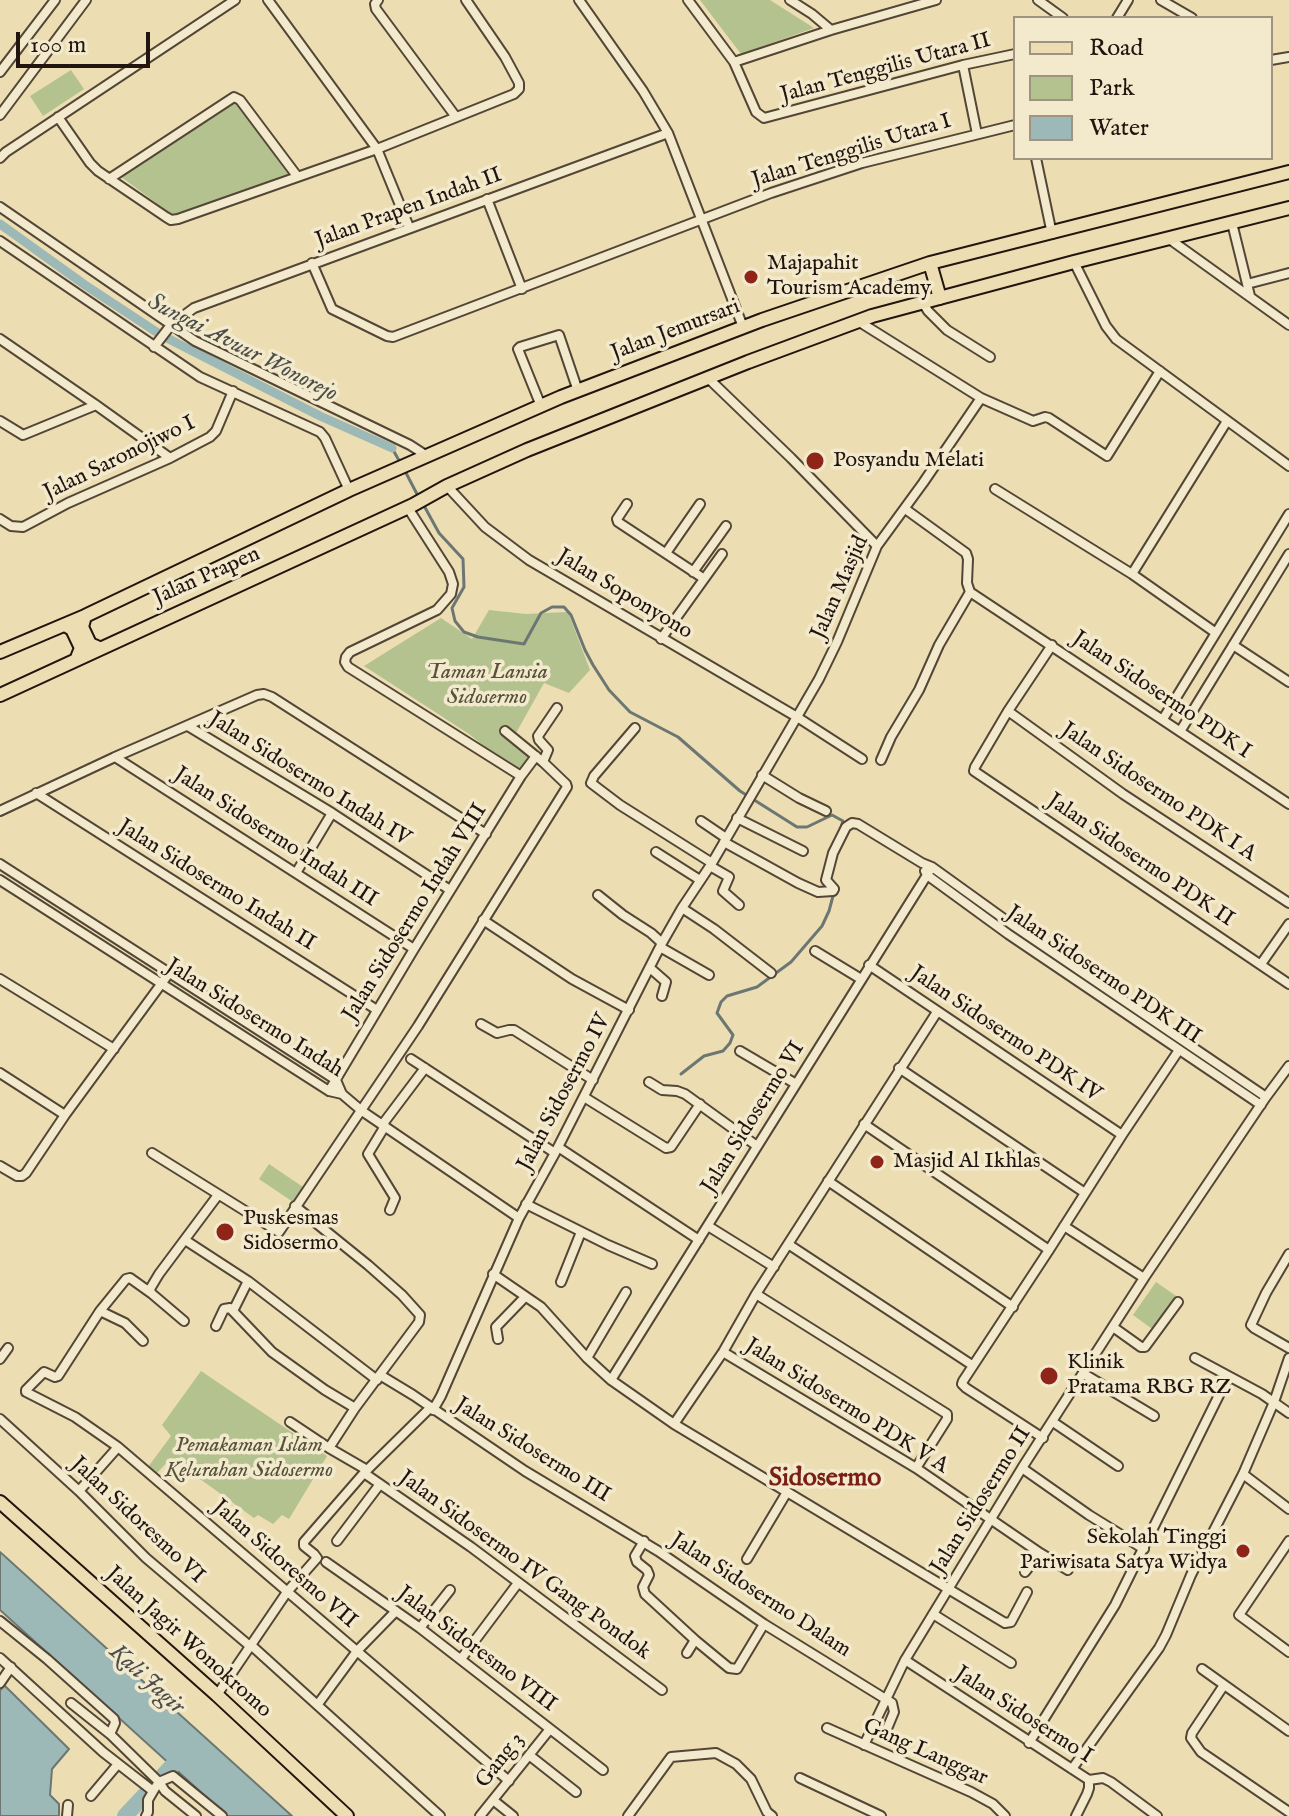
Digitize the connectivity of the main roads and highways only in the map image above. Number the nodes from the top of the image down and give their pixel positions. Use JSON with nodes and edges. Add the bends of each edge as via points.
{"nodes":[{"id":1,"x":1289,"y":172,"type":"edge"},
{"id":2,"x":1289,"y":208,"type":"edge"},
{"id":3,"x":930,"y":263,"type":"junction"},
{"id":4,"x":940,"y":298,"type":"junction"},
{"id":5,"x":411,"y":464,"type":"joint"},
{"id":6,"x":76,"y":625,"type":"junction"},
{"id":7,"x":87,"y":650,"type":"junction"},
{"id":8,"x":0,"y":652,"type":"edge"},
{"id":9,"x":0,"y":695,"type":"edge"},
{"id":10,"x":0,"y":1502,"type":"edge"},
{"id":11,"x":347,"y":1816,"type":"edge"}],
"edges":[{"from":1,"to":3,"type":"main road","name":"Jalan Jemursari"},
{"from":2,"to":4,"type":"main road"},
{"from":3,"to":4,"type":"main road"},
{"from":3,"to":5,"type":"main road","name":"Jalan Jemursari","via":[[743,327],[541,406]]},
{"from":4,"to":7,"type":"main road","name":"Jalan Prapen","via":[[858,321],[527,450]]},
{"from":5,"to":6,"type":"main road","name":"Jalan Prapen"},
{"from":6,"to":7,"type":"main road"},
{"from":6,"to":8,"type":"main road","name":"Jalan Prapen"},
{"from":7,"to":9,"type":"main road","name":"Jalan Prapen"},
{"from":10,"to":11,"type":"main road","name":"Jalan Jagir Wonokromo"}]}
